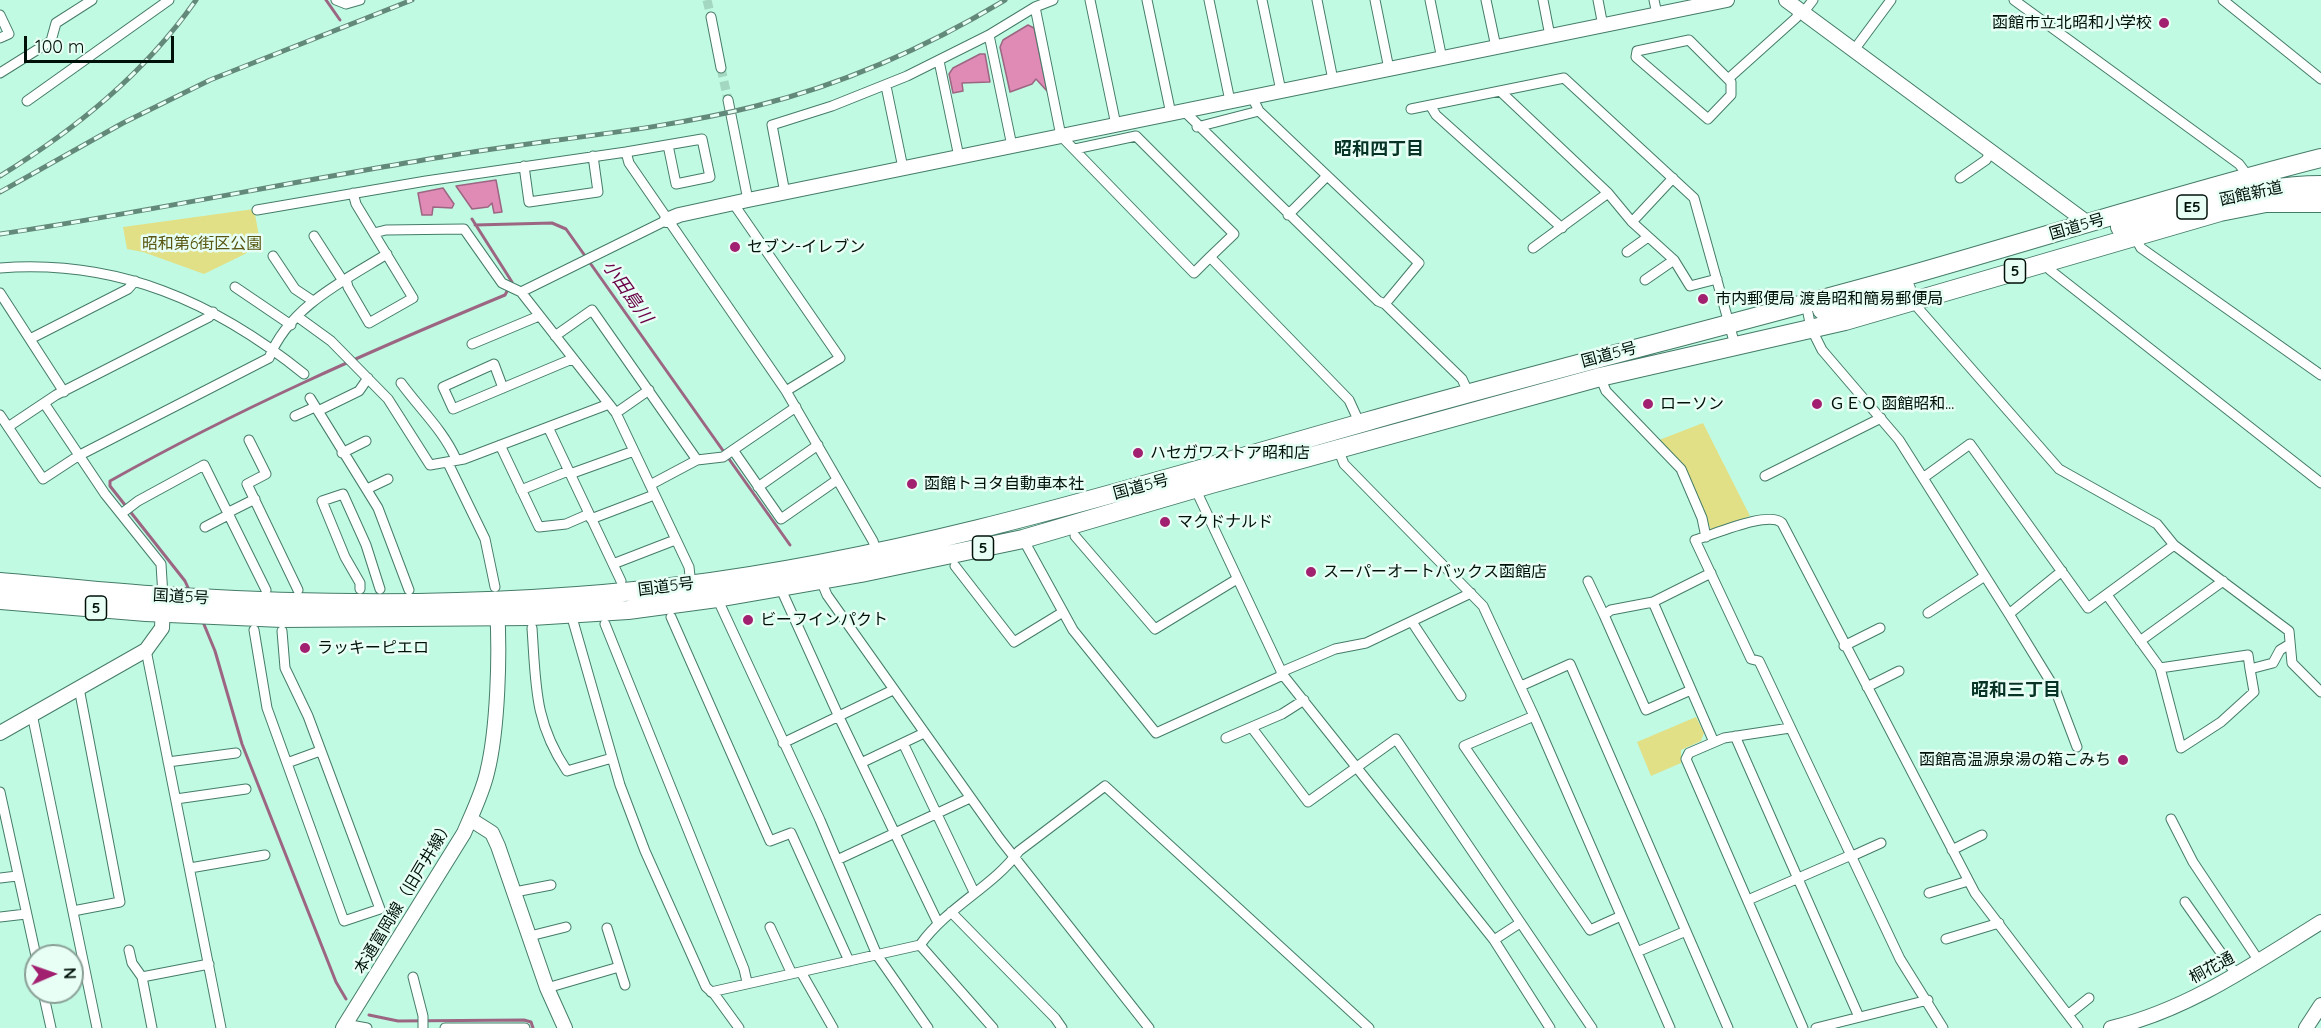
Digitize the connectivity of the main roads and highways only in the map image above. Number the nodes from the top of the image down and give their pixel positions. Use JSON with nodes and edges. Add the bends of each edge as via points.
{"nodes":[{"id":1,"x":2321,"y":158,"type":"edge"},
{"id":2,"x":2321,"y":185,"type":"edge"},
{"id":3,"x":2321,"y":196,"type":"edge"},
{"id":4,"x":2296,"y":202,"type":"junction"},
{"id":5,"x":2321,"y":203,"type":"edge"},
{"id":6,"x":1910,"y":288,"type":"junction"},
{"id":7,"x":1809,"y":321,"type":"junction"},
{"id":8,"x":1729,"y":323,"type":"junction"},
{"id":9,"x":1472,"y":402,"type":"junction"},
{"id":10,"x":1192,"y":481,"type":"junction"},
{"id":11,"x":880,"y":561,"type":"junction"},
{"id":12,"x":818,"y":572,"type":"junction"},
{"id":13,"x":0,"y":582,"type":"edge"},
{"id":14,"x":0,"y":600,"type":"edge"},
{"id":15,"x":496,"y":601,"type":"junction"},
{"id":16,"x":163,"y":605,"type":"junction"},
{"id":17,"x":207,"y":607,"type":"junction"}],
"edges":[{"from":1,"to":6,"type":"highway","name":"国道5号","number":"5","via":[[2089,224]]},
{"from":2,"to":6,"type":"highway","name":"函館新道","number":"E5","via":[[2252,191]]},
{"from":3,"to":4,"type":"highway","name":"国道5号","number":"5"},
{"from":4,"to":5,"type":"highway","name":"国道5号","number":"5"},
{"from":4,"to":6,"type":"highway","name":"国道5号","number":"5","via":[[2220,212],[2135,237]]},
{"from":6,"to":7,"type":"highway","name":"函館新道","number":"E5"},
{"from":6,"to":8,"type":"highway","name":"国道5号","number":"5"},
{"from":7,"to":8,"type":"highway","name":"函館新道","number":"E5"},
{"from":7,"to":9,"type":"highway","name":"国道5号","number":"5","via":[[1735,345]]},
{"from":8,"to":9,"type":"highway","name":"国道5号","number":"5"},
{"from":9,"to":10,"type":"highway","name":"国道5号","number":"5","via":[[1338,449]]},
{"from":9,"to":10,"type":"highway","name":"国道5号","number":"5","via":[[1360,424]]},
{"from":10,"to":11,"type":"highway","name":"国道5号","number":"5","via":[[1006,524]]},
{"from":10,"to":11,"type":"highway","name":"国道5号","number":"5","via":[[1023,539]]},
{"from":11,"to":12,"type":"highway","name":"国道5号","number":"5"},
{"from":12,"to":15,"type":"highway","name":"国道5号","number":"5"},
{"from":12,"to":15,"type":"highway","name":"国道5号","number":"5","via":[[780,587],[628,610],[571,614]]},
{"from":13,"to":16,"type":"highway","name":"国道5号","number":"5"},
{"from":14,"to":16,"type":"highway","name":"国道5号","number":"5"},
{"from":15,"to":17,"type":"highway","name":"国道5号","number":"5","via":[[295,602]]},
{"from":16,"to":17,"type":"highway","name":"国道5号","number":"5","via":[[192,614]]},
{"from":16,"to":17,"type":"highway","name":"国道5号","number":"5","via":[[183,597]]}]}
